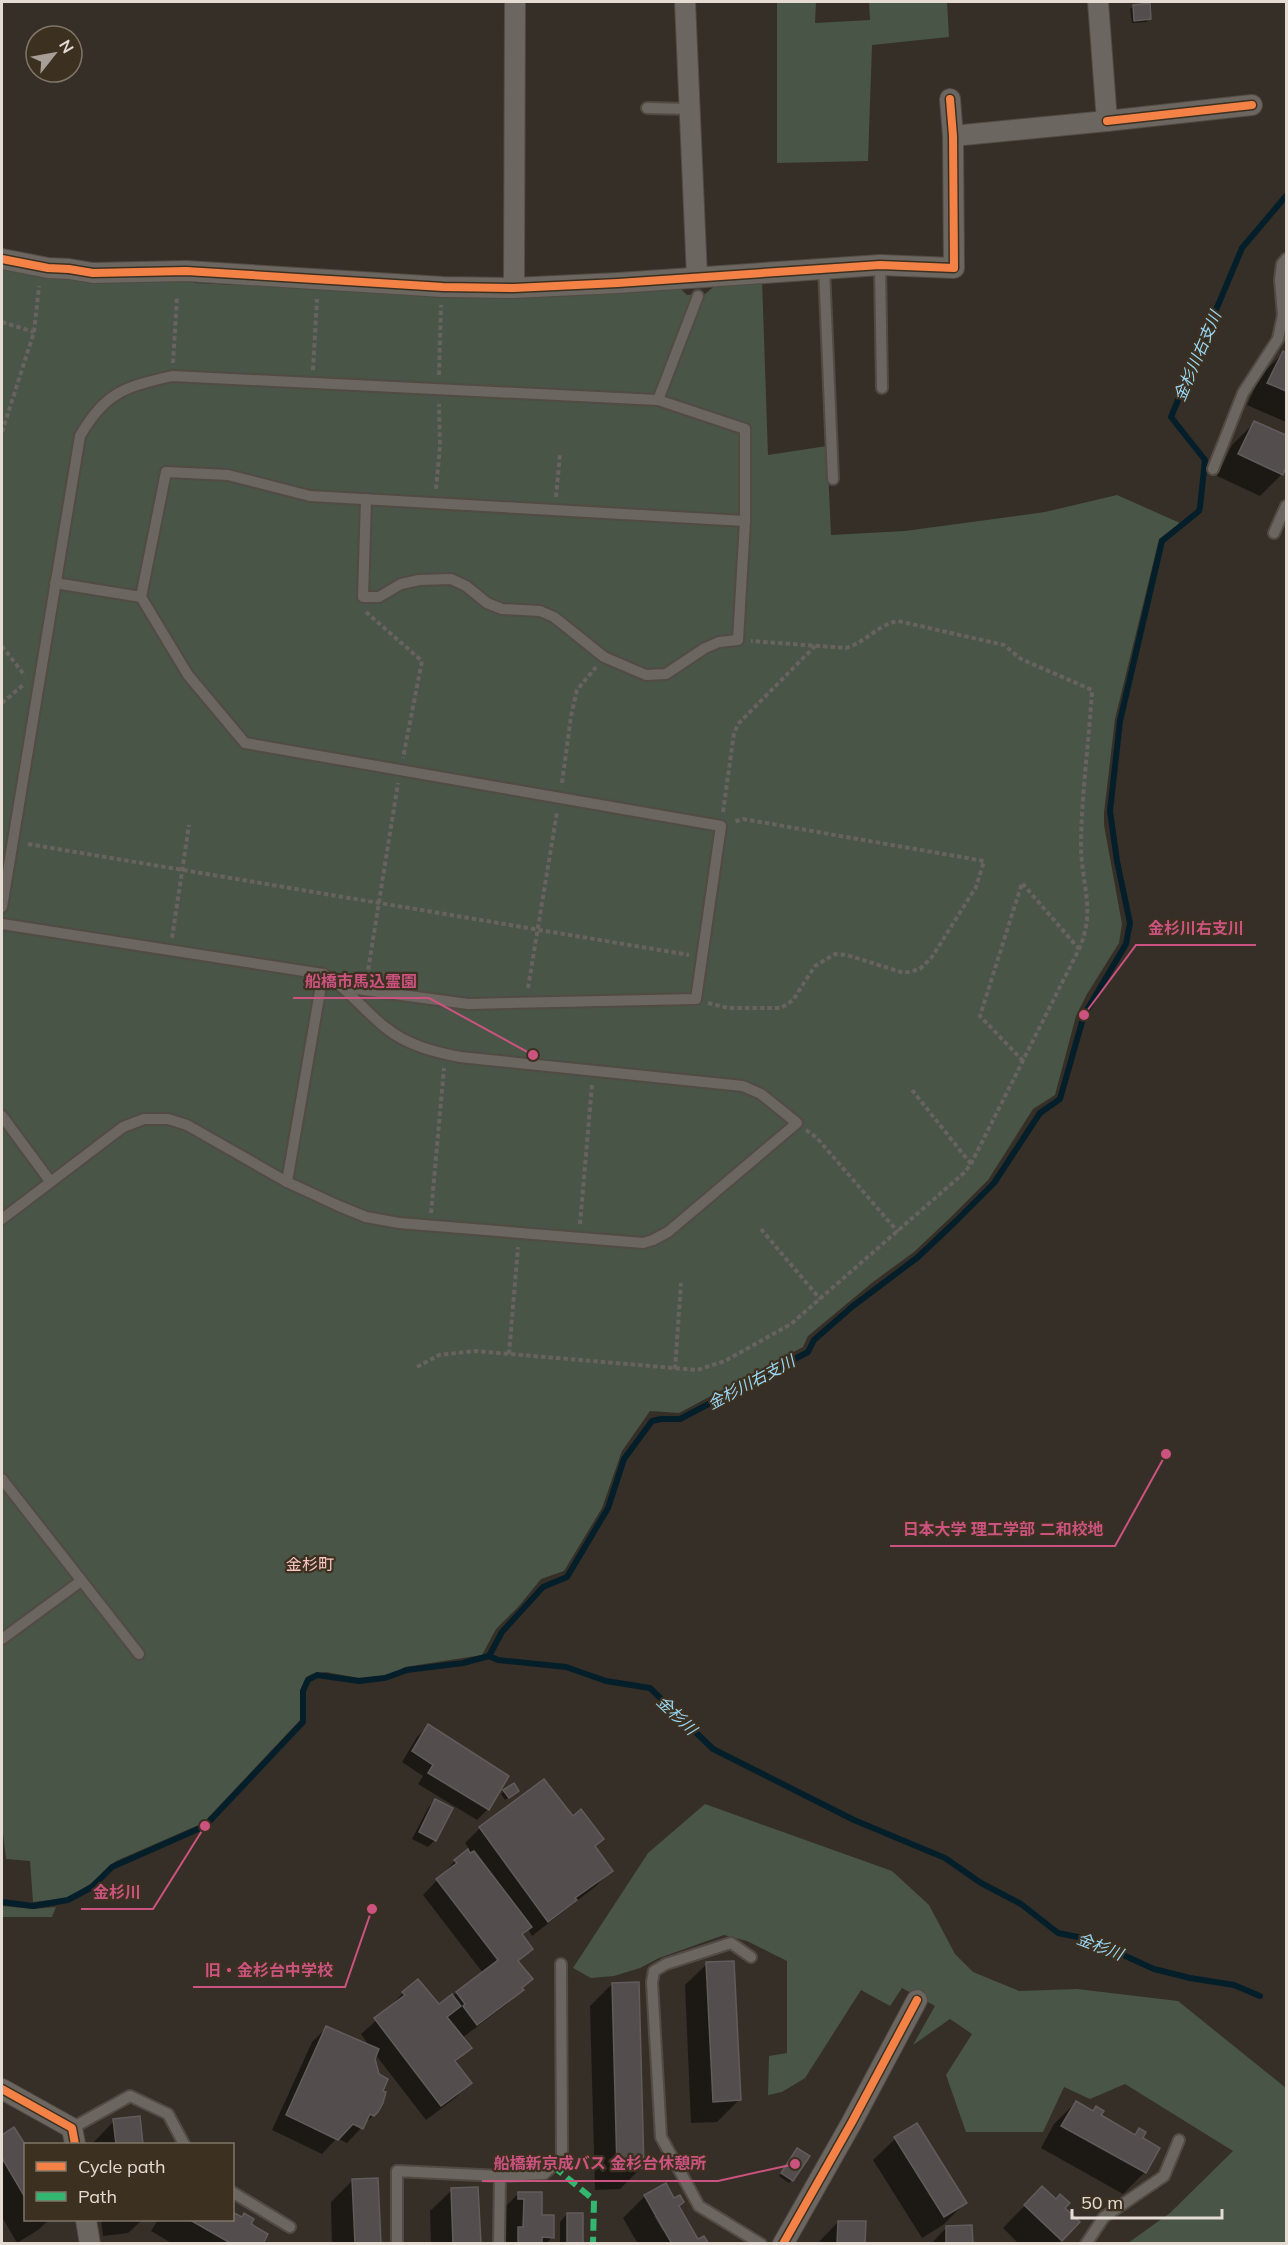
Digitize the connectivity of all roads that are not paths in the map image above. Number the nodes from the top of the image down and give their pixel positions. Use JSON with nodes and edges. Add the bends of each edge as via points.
{"nodes":[{"id":1,"x":515,"y":2,"type":"edge"},
{"id":2,"x":685,"y":2,"type":"edge"},
{"id":3,"x":1098,"y":2,"type":"edge"},
{"id":4,"x":950,"y":99,"type":"dead end"},
{"id":5,"x":1252,"y":105,"type":"dead end"},
{"id":6,"x":647,"y":108,"type":"dead end"},
{"id":7,"x":690,"y":109,"type":"junction"},
{"id":8,"x":1107,"y":121,"type":"junction"},
{"id":9,"x":953,"y":136,"type":"junction"},
{"id":10,"x":2,"y":259,"type":"edge"},
{"id":11,"x":1287,"y":259,"type":"edge"},
{"id":12,"x":880,"y":265,"type":"junction"},
{"id":13,"x":824,"y":268,"type":"junction"},
{"id":14,"x":697,"y":287,"type":"junction"},
{"id":15,"x":514,"y":288,"type":"junction"},
{"id":16,"x":882,"y":388,"type":"dead end"},
{"id":17,"x":658,"y":400,"type":"junction"},
{"id":18,"x":1213,"y":468,"type":"dead end"},
{"id":19,"x":833,"y":479,"type":"dead end"},
{"id":20,"x":366,"y":499,"type":"junction"},
{"id":21,"x":1287,"y":506,"type":"edge"},
{"id":22,"x":745,"y":521,"type":"junction"},
{"id":23,"x":1274,"y":533,"type":"dead end"},
{"id":24,"x":55,"y":583,"type":"junction"},
{"id":25,"x":141,"y":597,"type":"junction"},
{"id":26,"x":2,"y":907,"type":"edge"},
{"id":27,"x":2,"y":924,"type":"edge"},
{"id":28,"x":322,"y":974,"type":"junction"},
{"id":29,"x":342,"y":987,"type":"junction"},
{"id":30,"x":2,"y":1116,"type":"edge"},
{"id":31,"x":50,"y":1181,"type":"junction"},
{"id":32,"x":287,"y":1182,"type":"junction"},
{"id":33,"x":2,"y":1219,"type":"edge"},
{"id":34,"x":2,"y":1479,"type":"edge"},
{"id":35,"x":81,"y":1581,"type":"junction"},
{"id":36,"x":2,"y":1639,"type":"edge"},
{"id":37,"x":139,"y":1654,"type":"dead end"},
{"id":38,"x":751,"y":1957,"type":"dead end"},
{"id":39,"x":561,"y":1964,"type":"dead end"},
{"id":40,"x":917,"y":2000,"type":"dead end"},
{"id":41,"x":2,"y":2089,"type":"edge"},
{"id":42,"x":73,"y":2136,"type":"edge"},
{"id":43,"x":1179,"y":2140,"type":"dead end"},
{"id":44,"x":183,"y":2143,"type":"edge"},
{"id":45,"x":500,"y":2176,"type":"junction"},
{"id":46,"x":234,"y":2193,"type":"edge"},
{"id":47,"x":86,"y":2221,"type":"edge"},
{"id":48,"x":290,"y":2227,"type":"dead end"},
{"id":49,"x":90,"y":2244,"type":"edge"},
{"id":50,"x":397,"y":2244,"type":"edge"},
{"id":51,"x":499,"y":2244,"type":"edge"},
{"id":52,"x":761,"y":2244,"type":"edge"},
{"id":53,"x":783,"y":2244,"type":"edge"},
{"id":54,"x":1086,"y":2244,"type":"edge"}],
"edges":[{"from":1,"to":15,"type":"street"},
{"from":2,"to":7,"type":"street"},
{"from":3,"to":8,"type":"street"},
{"from":4,"to":9,"type":"street"},
{"from":5,"to":8,"type":"street"},
{"from":6,"to":7,"type":"lane"},
{"from":7,"to":14,"type":"street"},
{"from":8,"to":9,"type":"street"},
{"from":9,"to":12,"type":"street","via":[[954,268]]},
{"from":10,"to":15,"type":"street","via":[[93,273],[186,271]]},
{"from":11,"to":18,"type":"lane","via":[[1282,264],[1280,280],[1283,315],[1278,339],[1243,393]]},
{"from":12,"to":13,"type":"street"},
{"from":12,"to":16,"type":"lane"},
{"from":13,"to":14,"type":"street"},
{"from":13,"to":19,"type":"lane"},
{"from":14,"to":15,"type":"street"},
{"from":14,"to":17,"type":"lane"},
{"from":17,"to":22,"type":"lane","via":[[745,429]]},
{"from":17,"to":24,"type":"lane","via":[[172,376],[133,385],[93,413],[80,436]]},
{"from":20,"to":22,"type":"lane"},
{"from":20,"to":22,"type":"lane","via":[[363,597],[379,597],[401,584],[419,580],[451,579],[502,609],[540,610],[604,657],[655,676],[666,674],[705,648],[738,640]]},
{"from":20,"to":25,"type":"lane","via":[[310,496],[228,475],[166,472]]},
{"from":21,"to":23,"type":"lane"},
{"from":24,"to":25,"type":"lane"},
{"from":24,"to":26,"type":"lane"},
{"from":25,"to":29,"type":"lane","via":[[188,675],[245,743],[721,826],[696,999],[468,1004]]},
{"from":27,"to":28,"type":"lane"},
{"from":28,"to":29,"type":"lane"},
{"from":28,"to":32,"type":"lane"},
{"from":29,"to":32,"type":"lane","via":[[387,1029],[431,1051],[743,1086],[761,1094],[797,1123],[668,1232],[643,1243],[399,1223],[366,1217]]},
{"from":30,"to":31,"type":"lane"},
{"from":31,"to":32,"type":"lane","via":[[123,1127],[144,1119],[168,1119],[187,1125]]},
{"from":31,"to":33,"type":"lane"},
{"from":34,"to":35,"type":"lane"},
{"from":35,"to":36,"type":"lane"},
{"from":35,"to":37,"type":"lane"},
{"from":38,"to":52,"type":"lane","via":[[731,1943],[666,1964],[654,1971],[652,1982],[661,2137],[699,2206]]},
{"from":39,"to":45,"type":"lane","via":[[562,2157],[544,2174]]},
{"from":40,"to":53,"type":"street"},
{"from":41,"to":42,"type":"street"},
{"from":42,"to":44,"type":"lane","via":[[130,2096],[168,2114]]},
{"from":43,"to":54,"type":"lane","via":[[1164,2176],[1104,2217]]},
{"from":45,"to":50,"type":"lane","via":[[396,2172]]},
{"from":45,"to":51,"type":"lane"},
{"from":46,"to":48,"type":"lane"},
{"from":47,"to":49,"type":"street"}]}
